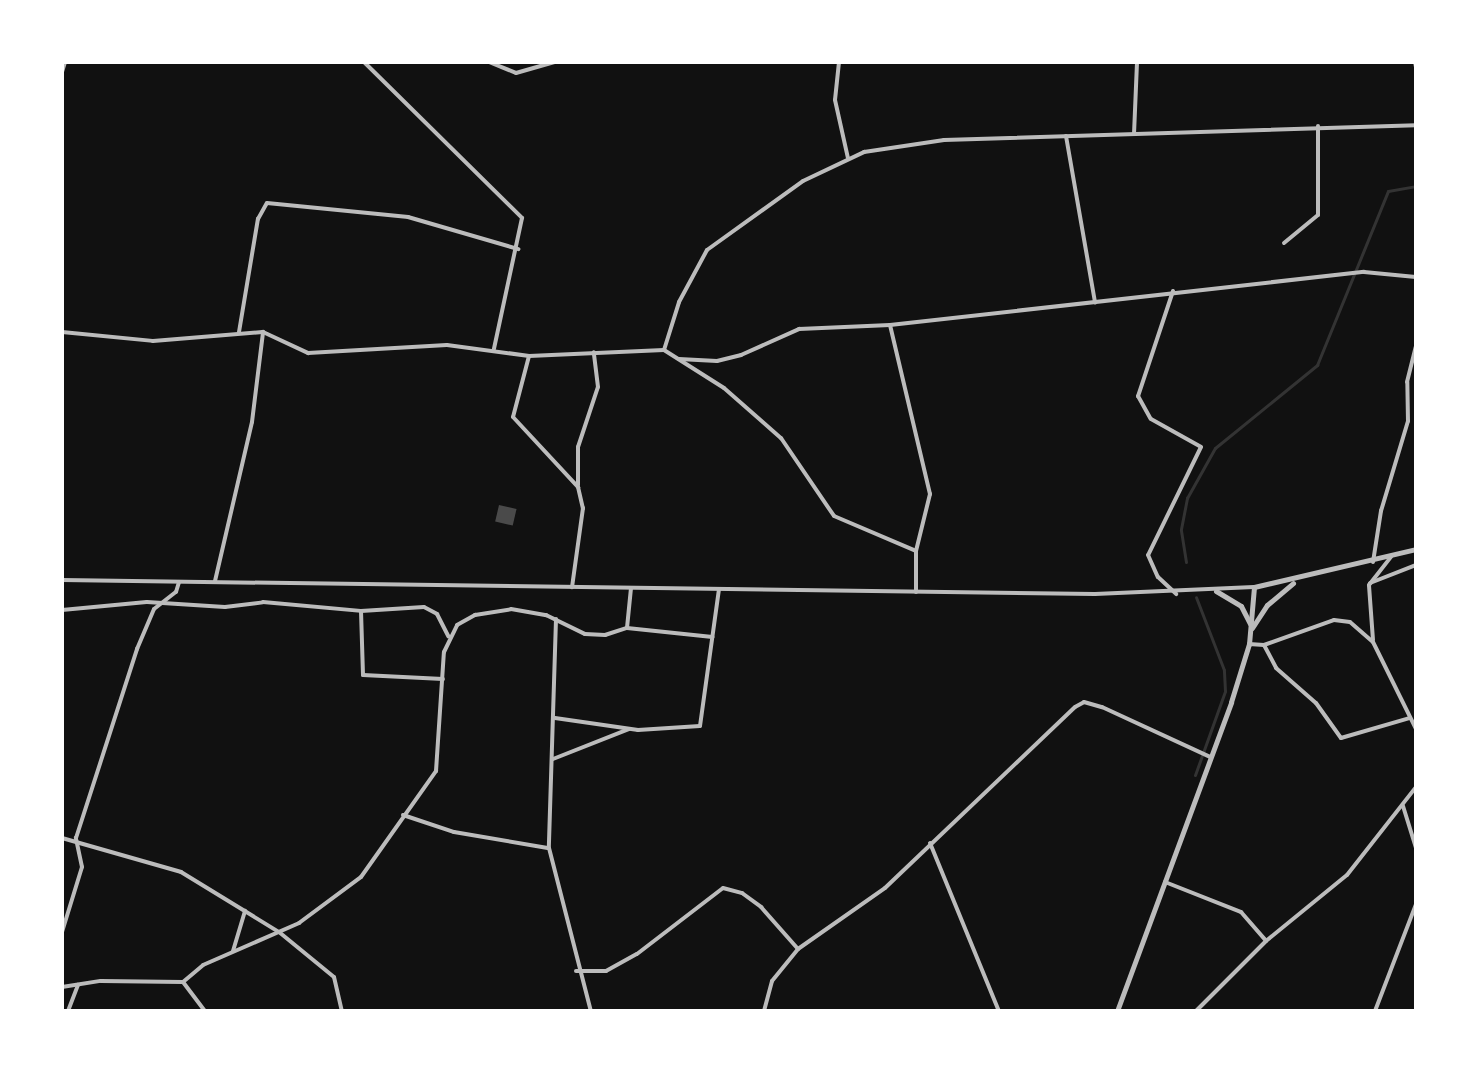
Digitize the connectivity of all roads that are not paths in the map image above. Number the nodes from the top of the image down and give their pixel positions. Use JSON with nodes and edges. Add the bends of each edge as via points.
{"nodes":[{"id":1,"x":65,"y":62,"type":"edge"},
{"id":2,"x":364,"y":62,"type":"edge"},
{"id":3,"x":489,"y":62,"type":"edge"},
{"id":4,"x":554,"y":62,"type":"edge"},
{"id":5,"x":839,"y":62,"type":"edge"},
{"id":6,"x":1137,"y":62,"type":"edge"},
{"id":7,"x":542,"y":64,"type":"edge"},
{"id":8,"x":62,"y":72,"type":"edge"},
{"id":9,"x":1416,"y":125,"type":"edge"},
{"id":10,"x":1318,"y":126,"type":"junction"},
{"id":11,"x":1134,"y":134,"type":"junction"},
{"id":12,"x":1066,"y":136,"type":"junction"},
{"id":13,"x":848,"y":158,"type":"junction"},
{"id":14,"x":1284,"y":243,"type":"dead end"},
{"id":15,"x":518,"y":249,"type":"junction"},
{"id":16,"x":1416,"y":277,"type":"edge"},
{"id":17,"x":1173,"y":291,"type":"junction"},
{"id":18,"x":1095,"y":303,"type":"junction"},
{"id":19,"x":890,"y":325,"type":"junction"},
{"id":20,"x":62,"y":332,"type":"edge"},
{"id":21,"x":239,"y":332,"type":"junction"},
{"id":22,"x":263,"y":332,"type":"junction"},
{"id":23,"x":1416,"y":347,"type":"edge"},
{"id":24,"x":494,"y":350,"type":"junction"},
{"id":25,"x":664,"y":350,"type":"junction"},
{"id":26,"x":594,"y":352,"type":"junction"},
{"id":27,"x":529,"y":356,"type":"junction"},
{"id":28,"x":677,"y":359,"type":"junction"},
{"id":29,"x":1416,"y":391,"type":"edge"},
{"id":30,"x":1407,"y":393,"type":"junction"},
{"id":31,"x":578,"y":487,"type":"junction"},
{"id":32,"x":1416,"y":549,"type":"edge"},
{"id":33,"x":916,"y":551,"type":"junction"},
{"id":34,"x":1391,"y":557,"type":"junction"},
{"id":35,"x":1373,"y":562,"type":"junction"},
{"id":36,"x":1416,"y":565,"type":"edge"},
{"id":37,"x":1298,"y":579,"type":"junction"},
{"id":38,"x":62,"y":580,"type":"edge"},
{"id":39,"x":179,"y":582,"type":"junction"},
{"id":40,"x":214,"y":582,"type":"junction"},
{"id":41,"x":1370,"y":583,"type":"junction"},
{"id":42,"x":572,"y":587,"type":"junction"},
{"id":43,"x":1254,"y":587,"type":"junction"},
{"id":44,"x":631,"y":588,"type":"junction"},
{"id":45,"x":719,"y":589,"type":"junction"},
{"id":46,"x":1216,"y":591,"type":"junction"},
{"id":47,"x":916,"y":592,"type":"junction"},
{"id":48,"x":1176,"y":594,"type":"junction"},
{"id":49,"x":161,"y":602,"type":"junction"},
{"id":50,"x":62,"y":610,"type":"edge"},
{"id":51,"x":361,"y":611,"type":"junction"},
{"id":52,"x":556,"y":619,"type":"junction"},
{"id":53,"x":627,"y":628,"type":"junction"},
{"id":54,"x":1251,"y":629,"type":"junction"},
{"id":55,"x":448,"y":636,"type":"junction"},
{"id":56,"x":713,"y":637,"type":"junction"},
{"id":57,"x":1373,"y":642,"type":"junction"},
{"id":58,"x":1249,"y":644,"type":"junction"},
{"id":59,"x":1264,"y":645,"type":"junction"},
{"id":60,"x":443,"y":679,"type":"junction"},
{"id":61,"x":555,"y":718,"type":"junction"},
{"id":62,"x":1410,"y":718,"type":"junction"},
{"id":63,"x":630,"y":728,"type":"junction"},
{"id":64,"x":1416,"y":729,"type":"edge"},
{"id":65,"x":1212,"y":758,"type":"junction"},
{"id":66,"x":553,"y":759,"type":"junction"},
{"id":67,"x":1416,"y":787,"type":"edge"},
{"id":68,"x":1403,"y":806,"type":"junction"},
{"id":69,"x":403,"y":815,"type":"junction"},
{"id":70,"x":62,"y":838,"type":"edge"},
{"id":71,"x":76,"y":838,"type":"junction"},
{"id":72,"x":930,"y":843,"type":"junction"},
{"id":73,"x":549,"y":848,"type":"junction"},
{"id":74,"x":1416,"y":848,"type":"edge"},
{"id":75,"x":1165,"y":882,"type":"junction"},
{"id":76,"x":1416,"y":904,"type":"edge"},
{"id":77,"x":245,"y":911,"type":"junction"},
{"id":78,"x":62,"y":932,"type":"edge"},
{"id":79,"x":279,"y":932,"type":"junction"},
{"id":80,"x":1266,"y":941,"type":"junction"},
{"id":81,"x":798,"y":949,"type":"junction"},
{"id":82,"x":233,"y":952,"type":"junction"},
{"id":83,"x":576,"y":971,"type":"junction"},
{"id":84,"x":183,"y":982,"type":"junction"},
{"id":85,"x":78,"y":985,"type":"junction"},
{"id":86,"x":62,"y":987,"type":"edge"},
{"id":87,"x":68,"y":1011,"type":"edge"},
{"id":88,"x":205,"y":1011,"type":"edge"},
{"id":89,"x":342,"y":1011,"type":"edge"},
{"id":90,"x":591,"y":1011,"type":"edge"},
{"id":91,"x":764,"y":1011,"type":"edge"},
{"id":92,"x":999,"y":1011,"type":"edge"},
{"id":93,"x":1117,"y":1011,"type":"edge"},
{"id":94,"x":1196,"y":1011,"type":"edge"},
{"id":95,"x":1375,"y":1011,"type":"edge"}],
"edges":[{"from":1,"to":8,"type":"street"},
{"from":2,"to":15,"type":"street","via":[[512,205],[522,218]]},
{"from":3,"to":7,"type":"street","via":[[516,73]]},
{"from":4,"to":7,"type":"street"},
{"from":5,"to":13,"type":"street","via":[[835,100]]},
{"from":6,"to":11,"type":"street"},
{"from":9,"to":10,"type":"street"},
{"from":10,"to":11,"type":"street"},
{"from":10,"to":14,"type":"street","via":[[1318,215]]},
{"from":11,"to":12,"type":"street"},
{"from":12,"to":13,"type":"street","via":[[944,140]]},
{"from":12,"to":18,"type":"street"},
{"from":13,"to":25,"type":"street","via":[[739,222],[707,250],[679,302]]},
{"from":15,"to":21,"type":"street","via":[[408,217],[267,203],[258,219]]},
{"from":15,"to":24,"type":"street"},
{"from":16,"to":17,"type":"street","via":[[1364,272]]},
{"from":17,"to":18,"type":"street"},
{"from":17,"to":48,"type":"street","via":[[1138,396],[1151,419],[1201,447],[1148,555],[1158,577]]},
{"from":18,"to":19,"type":"street"},
{"from":19,"to":28,"type":"street","via":[[799,329],[717,361]]},
{"from":19,"to":33,"type":"street","via":[[930,494]]},
{"from":20,"to":21,"type":"street","via":[[153,341]]},
{"from":21,"to":22,"type":"street"},
{"from":22,"to":24,"type":"street","via":[[308,353],[447,345]]},
{"from":22,"to":40,"type":"street","via":[[252,422]]},
{"from":23,"to":30,"type":"street"},
{"from":24,"to":27,"type":"street"},
{"from":25,"to":26,"type":"street"},
{"from":25,"to":28,"type":"street"},
{"from":26,"to":27,"type":"street"},
{"from":26,"to":31,"type":"street","via":[[598,387],[578,447]]},
{"from":27,"to":31,"type":"street","via":[[513,417]]},
{"from":28,"to":33,"type":"street","via":[[724,388],[781,438],[834,516]]},
{"from":29,"to":30,"type":"street"},
{"from":30,"to":35,"type":"street","via":[[1408,421],[1381,511]]},
{"from":31,"to":42,"type":"street","via":[[583,508]]},
{"from":32,"to":34,"type":"street"},
{"from":33,"to":47,"type":"street"},
{"from":34,"to":35,"type":"street"},
{"from":34,"to":41,"type":"street"},
{"from":35,"to":37,"type":"street"},
{"from":36,"to":41,"type":"street"},
{"from":37,"to":43,"type":"street"},
{"from":37,"to":54,"type":"street","via":[[1267,605]]},
{"from":38,"to":39,"type":"street"},
{"from":39,"to":40,"type":"street"},
{"from":39,"to":49,"type":"street","via":[[176,592]]},
{"from":40,"to":42,"type":"street"},
{"from":41,"to":57,"type":"street"},
{"from":42,"to":44,"type":"street"},
{"from":43,"to":46,"type":"street"},
{"from":43,"to":54,"type":"street"},
{"from":44,"to":45,"type":"street"},
{"from":44,"to":53,"type":"street"},
{"from":45,"to":47,"type":"street"},
{"from":45,"to":56,"type":"street"},
{"from":46,"to":48,"type":"street"},
{"from":46,"to":54,"type":"street","via":[[1241,606]]},
{"from":47,"to":48,"type":"street"},
{"from":49,"to":50,"type":"street"},
{"from":49,"to":51,"type":"street","via":[[225,607],[263,602]]},
{"from":49,"to":71,"type":"street","via":[[137,649]]},
{"from":51,"to":55,"type":"street","via":[[432,609]]},
{"from":51,"to":60,"type":"street","via":[[363,675]]},
{"from":52,"to":53,"type":"street","via":[[595,636]]},
{"from":52,"to":55,"type":"street","via":[[511,609],[466,619]]},
{"from":52,"to":61,"type":"street"},
{"from":53,"to":56,"type":"street","via":[[644,634]]},
{"from":54,"to":58,"type":"street"},
{"from":55,"to":60,"type":"street"},
{"from":56,"to":63,"type":"street","via":[[700,726]]},
{"from":57,"to":59,"type":"street","via":[[1364,629],[1334,620]]},
{"from":57,"to":62,"type":"street"},
{"from":58,"to":59,"type":"street"},
{"from":58,"to":65,"type":"street"},
{"from":59,"to":62,"type":"street","via":[[1276,668],[1316,703],[1341,738]]},
{"from":60,"to":69,"type":"street","via":[[436,771]]},
{"from":61,"to":63,"type":"street"},
{"from":61,"to":66,"type":"street"},
{"from":62,"to":64,"type":"street"},
{"from":63,"to":66,"type":"street"},
{"from":65,"to":72,"type":"street","via":[[1084,702],[1033,743]]},
{"from":65,"to":75,"type":"street"},
{"from":66,"to":73,"type":"street"},
{"from":67,"to":68,"type":"street"},
{"from":68,"to":74,"type":"street"},
{"from":68,"to":80,"type":"street","via":[[1347,875]]},
{"from":69,"to":73,"type":"street","via":[[454,832]]},
{"from":69,"to":79,"type":"street","via":[[342,895]]},
{"from":70,"to":71,"type":"street"},
{"from":71,"to":77,"type":"street","via":[[181,872]]},
{"from":71,"to":78,"type":"street","via":[[82,867]]},
{"from":72,"to":81,"type":"street","via":[[885,888]]},
{"from":72,"to":92,"type":"street"},
{"from":73,"to":83,"type":"street"},
{"from":75,"to":80,"type":"street","via":[[1241,912]]},
{"from":75,"to":93,"type":"street"},
{"from":76,"to":95,"type":"street"},
{"from":77,"to":79,"type":"street"},
{"from":77,"to":82,"type":"street"},
{"from":79,"to":82,"type":"street"},
{"from":79,"to":89,"type":"street","via":[[334,977]]},
{"from":80,"to":94,"type":"street"},
{"from":81,"to":83,"type":"street","via":[[761,907],[742,893],[723,888],[637,954],[606,971]]},
{"from":81,"to":91,"type":"street","via":[[772,981]]},
{"from":82,"to":84,"type":"street","via":[[203,965]]},
{"from":83,"to":90,"type":"street"},
{"from":84,"to":85,"type":"street"},
{"from":84,"to":88,"type":"street"},
{"from":85,"to":86,"type":"street"},
{"from":85,"to":87,"type":"street"}]}
